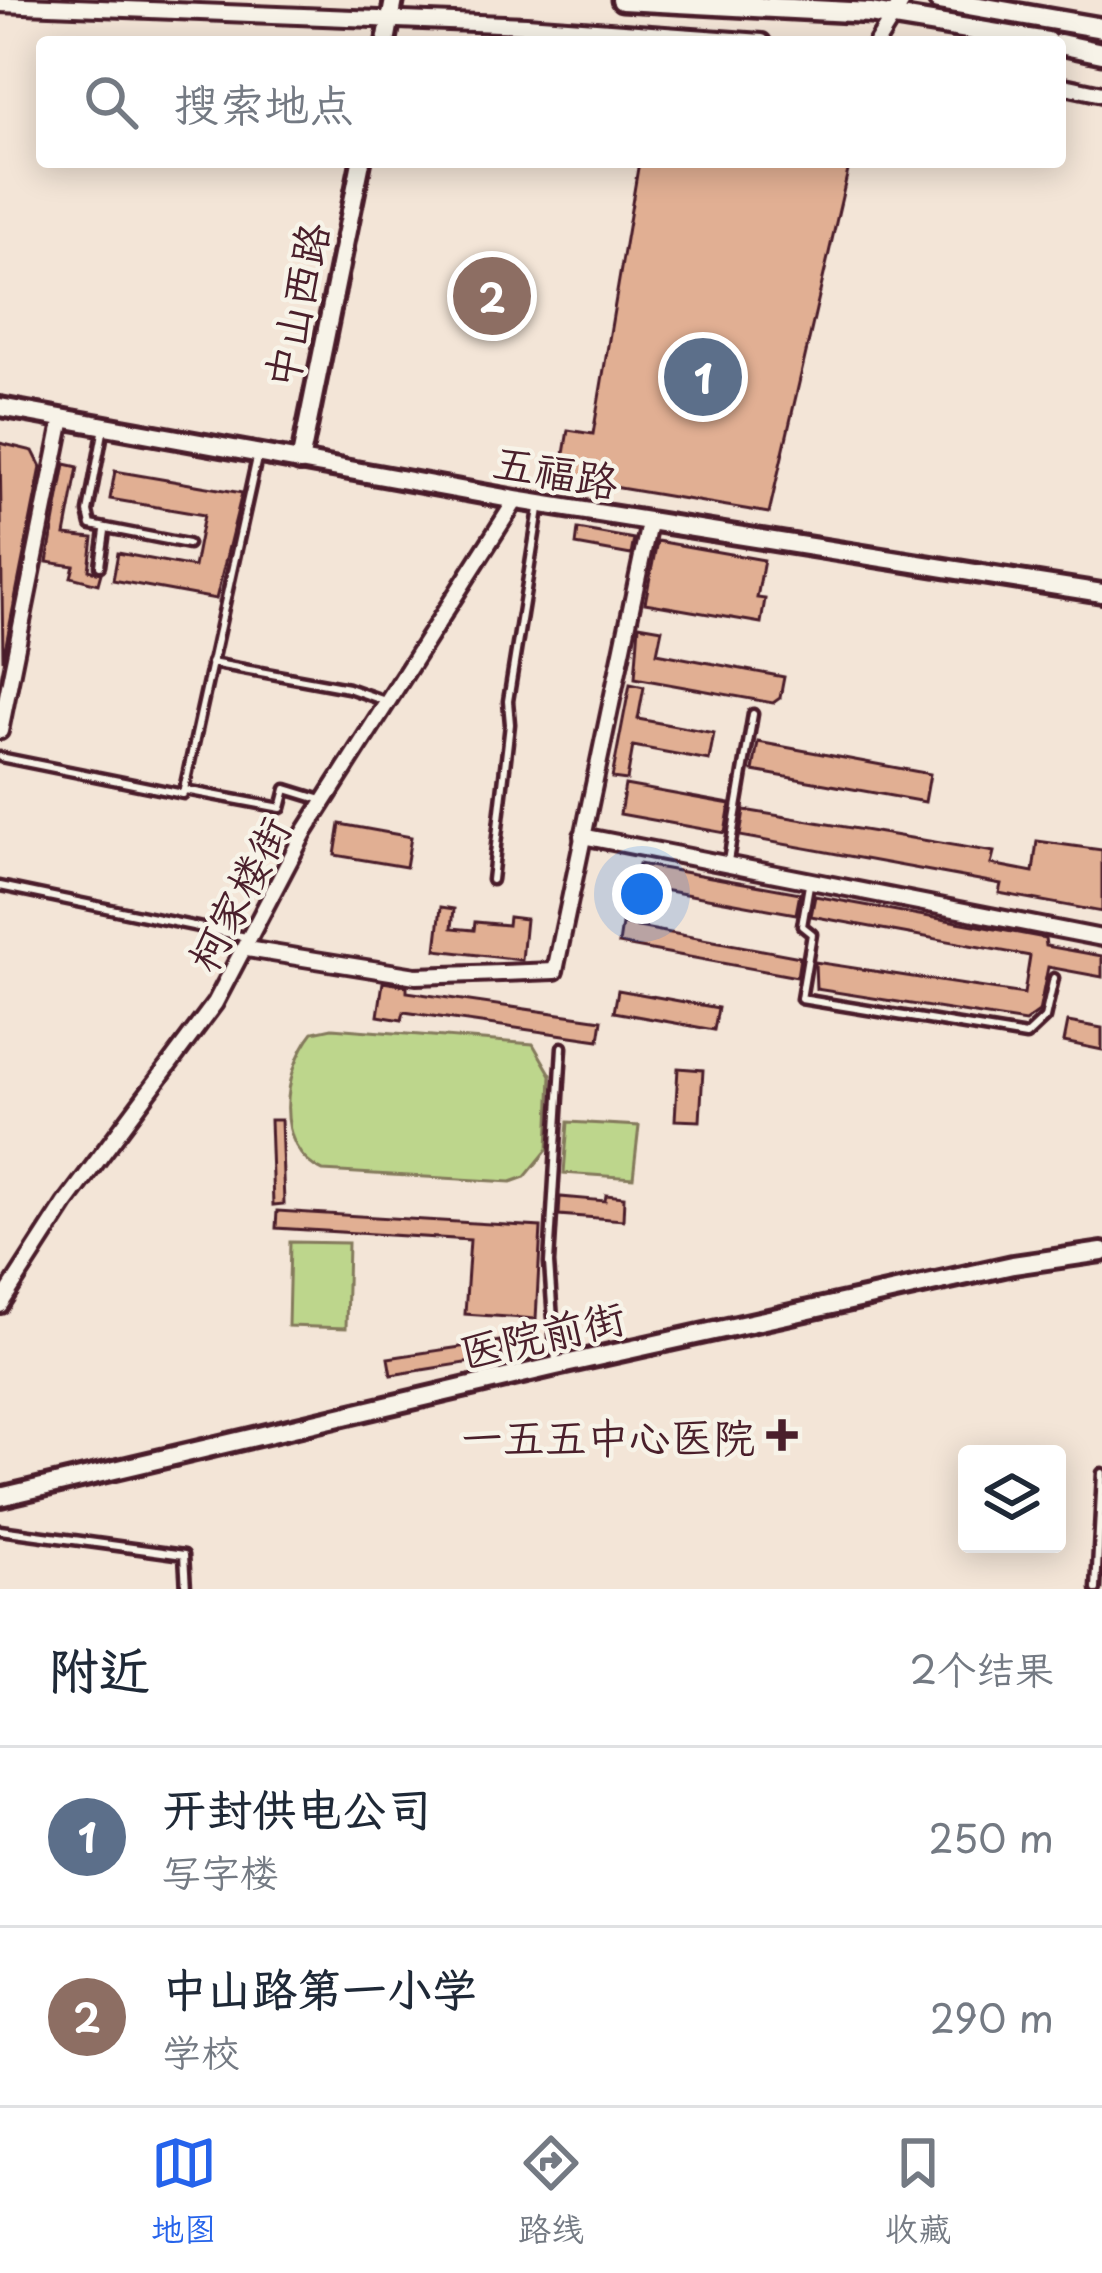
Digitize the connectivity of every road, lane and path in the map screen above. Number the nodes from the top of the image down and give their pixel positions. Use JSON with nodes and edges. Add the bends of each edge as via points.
{"nodes":[{"id":1,"x":394,"y":0,"type":"edge"},
{"id":2,"x":622,"y":0,"type":"edge"},
{"id":3,"x":939,"y":0,"type":"edge"},
{"id":4,"x":0,"y":4,"type":"edge"},
{"id":5,"x":900,"y":8,"type":"edge"},
{"id":6,"x":390,"y":20,"type":"junction"},
{"id":7,"x":1102,"y":28,"type":"edge"},
{"id":8,"x":387,"y":36,"type":"edge"},
{"id":9,"x":661,"y":36,"type":"edge"},
{"id":10,"x":881,"y":36,"type":"edge"},
{"id":11,"x":1021,"y":36,"type":"edge"},
{"id":12,"x":1066,"y":45,"type":"edge"},
{"id":13,"x":1102,"y":52,"type":"edge"},
{"id":14,"x":1066,"y":86,"type":"edge"},
{"id":15,"x":1102,"y":94,"type":"edge"},
{"id":16,"x":360,"y":168,"type":"edge"},
{"id":17,"x":0,"y":407,"type":"edge"},
{"id":18,"x":63,"y":418,"type":"junction"},
{"id":19,"x":104,"y":426,"type":"junction"},
{"id":20,"x":258,"y":454,"type":"junction"},
{"id":21,"x":300,"y":462,"type":"junction"},
{"id":22,"x":516,"y":500,"type":"junction"},
{"id":23,"x":540,"y":504,"type":"junction"},
{"id":24,"x":649,"y":523,"type":"junction"},
{"id":25,"x":105,"y":532,"type":"junction"},
{"id":26,"x":188,"y":544,"type":"dead end"},
{"id":27,"x":100,"y":566,"type":"dead end"},
{"id":28,"x":1102,"y":593,"type":"edge"},
{"id":29,"x":211,"y":662,"type":"junction"},
{"id":30,"x":389,"y":703,"type":"junction"},
{"id":31,"x":753,"y":714,"type":"dead end"},
{"id":32,"x":0,"y":731,"type":"edge"},
{"id":33,"x":0,"y":758,"type":"edge"},
{"id":34,"x":185,"y":790,"type":"junction"},
{"id":35,"x":325,"y":801,"type":"junction"},
{"id":36,"x":582,"y":836,"type":"junction"},
{"id":37,"x":728,"y":865,"type":"junction"},
{"id":38,"x":492,"y":880,"type":"dead end"},
{"id":39,"x":809,"y":880,"type":"junction"},
{"id":40,"x":0,"y":886,"type":"edge"},
{"id":41,"x":1102,"y":938,"type":"edge"},
{"id":42,"x":248,"y":944,"type":"junction"},
{"id":43,"x":1054,"y":978,"type":"dead end"},
{"id":44,"x":562,"y":1047,"type":"dead end"},
{"id":45,"x":1102,"y":1252,"type":"edge"},
{"id":46,"x":0,"y":1305,"type":"edge"},
{"id":47,"x":556,"y":1366,"type":"junction"},
{"id":48,"x":1102,"y":1473,"type":"edge"},
{"id":49,"x":0,"y":1497,"type":"edge"},
{"id":50,"x":0,"y":1530,"type":"edge"},
{"id":51,"x":186,"y":1589,"type":"edge"},
{"id":52,"x":1096,"y":1589,"type":"edge"}],
"edges":[{"from":1,"to":6,"type":"street"},
{"from":2,"to":5,"type":"main road"},
{"from":3,"to":7,"type":"main road"},
{"from":4,"to":6,"type":"street"},
{"from":5,"to":10,"type":"street"},
{"from":5,"to":11,"type":"main road"},
{"from":6,"to":8,"type":"street"},
{"from":6,"to":9,"type":"street"},
{"from":12,"to":13,"type":"main road"},
{"from":14,"to":15,"type":"street"},
{"from":16,"to":21,"type":"street","name":"中山西路"},
{"from":17,"to":18,"type":"street","name":"五福路"},
{"from":18,"to":19,"type":"street","name":"五福路"},
{"from":18,"to":32,"type":"street"},
{"from":19,"to":20,"type":"street","name":"五福路"},
{"from":19,"to":25,"type":"lane","via":[[88,512],[91,525]]},
{"from":20,"to":21,"type":"street","name":"五福路"},
{"from":20,"to":29,"type":"lane"},
{"from":21,"to":22,"type":"street","name":"五福路"},
{"from":22,"to":23,"type":"street","name":"五福路"},
{"from":22,"to":30,"type":"street","name":"柯家楼街"},
{"from":23,"to":24,"type":"street","name":"五福路"},
{"from":23,"to":38,"type":"lane","via":[[508,701]]},
{"from":24,"to":28,"type":"street","name":"五福路"},
{"from":24,"to":36,"type":"street"},
{"from":25,"to":26,"type":"lane"},
{"from":25,"to":27,"type":"lane"},
{"from":29,"to":30,"type":"lane"},
{"from":29,"to":34,"type":"lane"},
{"from":30,"to":35,"type":"street","name":"柯家楼街"},
{"from":31,"to":37,"type":"lane"},
{"from":33,"to":34,"type":"lane"},
{"from":34,"to":35,"type":"lane","via":[[281,808],[286,789]]},
{"from":35,"to":42,"type":"street","name":"柯家楼街"},
{"from":36,"to":37,"type":"street"},
{"from":36,"to":42,"type":"street","via":[[550,974],[416,976]]},
{"from":37,"to":39,"type":"street"},
{"from":39,"to":41,"type":"street"},
{"from":39,"to":43,"type":"lane","via":[[802,926],[812,934],[801,999],[1026,1036],[1045,1018]]},
{"from":40,"to":42,"type":"lane"},
{"from":42,"to":46,"type":"street","name":"柯家楼街","via":[[215,1003]]},
{"from":44,"to":47,"type":"lane","via":[[549,1263]]},
{"from":45,"to":47,"type":"street","name":"医院前街"},
{"from":47,"to":49,"type":"street","name":"医院前街"},
{"from":48,"to":52,"type":"lane"},
{"from":50,"to":51,"type":"lane","via":[[184,1555]]}]}
